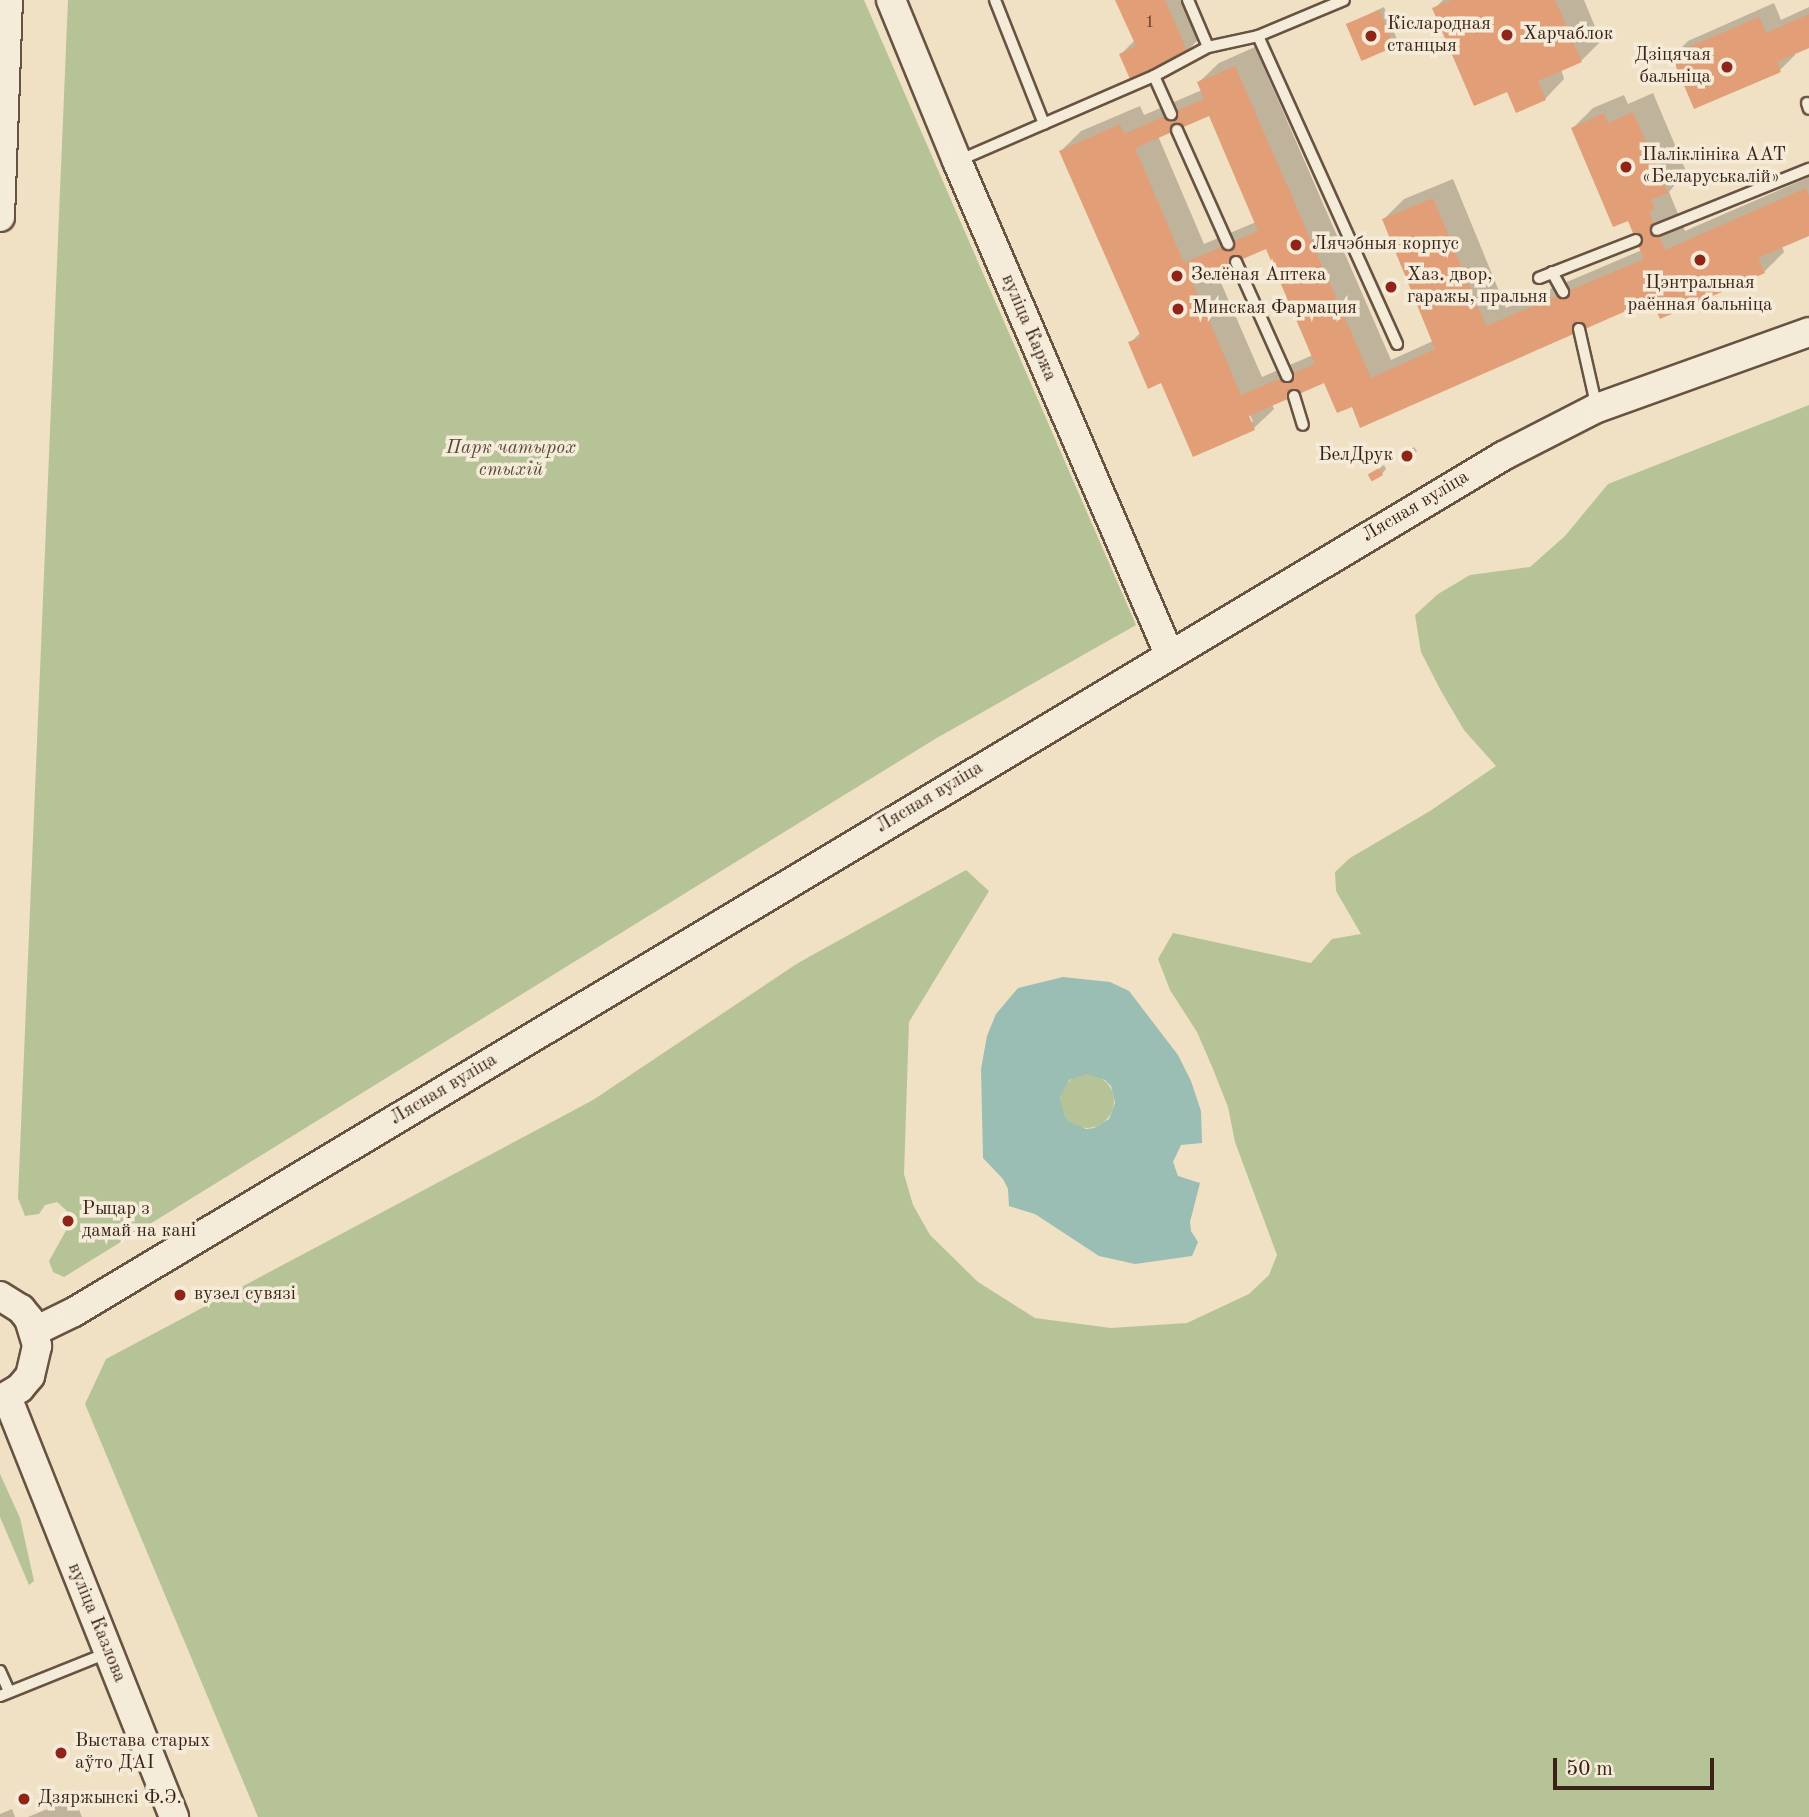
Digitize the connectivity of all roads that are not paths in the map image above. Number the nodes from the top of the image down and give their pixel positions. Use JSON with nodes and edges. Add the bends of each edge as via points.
{"nodes":[{"id":1,"x":8,"y":0,"type":"edge"},
{"id":2,"x":891,"y":0,"type":"edge"},
{"id":3,"x":995,"y":0,"type":"edge"},
{"id":4,"x":1188,"y":0,"type":"edge"},
{"id":5,"x":1344,"y":0,"type":"edge"},
{"id":6,"x":1258,"y":36,"type":"junction"},
{"id":7,"x":1208,"y":47,"type":"junction"},
{"id":8,"x":1154,"y":76,"type":"junction"},
{"id":9,"x":1171,"y":114,"type":"dead end"},
{"id":10,"x":1044,"y":124,"type":"junction"},
{"id":11,"x":1177,"y":130,"type":"dead end"},
{"id":12,"x":957,"y":162,"type":"junction"},
{"id":13,"x":1809,"y":169,"type":"edge"},
{"id":14,"x":0,"y":217,"type":"edge"},
{"id":15,"x":1657,"y":230,"type":"dead end"},
{"id":16,"x":1636,"y":240,"type":"dead end"},
{"id":17,"x":1228,"y":244,"type":"dead end"},
{"id":18,"x":1236,"y":262,"type":"dead end"},
{"id":19,"x":1552,"y":272,"type":"junction"},
{"id":20,"x":1539,"y":278,"type":"dead end"},
{"id":21,"x":1563,"y":292,"type":"dead end"},
{"id":22,"x":1579,"y":330,"type":"dead end"},
{"id":23,"x":1809,"y":332,"type":"edge"},
{"id":24,"x":1397,"y":344,"type":"dead end"},
{"id":25,"x":1287,"y":376,"type":"dead end"},
{"id":26,"x":1294,"y":396,"type":"dead end"},
{"id":27,"x":1597,"y":408,"type":"junction"},
{"id":28,"x":1303,"y":425,"type":"dead end"},
{"id":29,"x":1169,"y":654,"type":"junction"},
{"id":30,"x":0,"y":1296,"type":"edge"},
{"id":31,"x":34,"y":1331,"type":"junction"},
{"id":32,"x":4,"y":1399,"type":"edge"},
{"id":33,"x":107,"y":1653,"type":"junction"},
{"id":34,"x":0,"y":1671,"type":"edge"},
{"id":35,"x":4,"y":1693,"type":"edge"},
{"id":36,"x":174,"y":1817,"type":"edge"}],
"edges":[{"from":1,"to":14,"type":"main road"},
{"from":2,"to":12,"type":"main road","name":"вуліца Каржа"},
{"from":3,"to":10,"type":"lane"},
{"from":4,"to":7,"type":"lane"},
{"from":5,"to":6,"type":"lane"},
{"from":6,"to":7,"type":"lane"},
{"from":6,"to":24,"type":"lane"},
{"from":7,"to":8,"type":"lane"},
{"from":8,"to":9,"type":"lane"},
{"from":8,"to":10,"type":"lane"},
{"from":10,"to":12,"type":"lane"},
{"from":11,"to":17,"type":"lane"},
{"from":12,"to":29,"type":"main road","name":"вуліца Каржа"},
{"from":13,"to":15,"type":"lane"},
{"from":16,"to":19,"type":"lane"},
{"from":18,"to":25,"type":"lane"},
{"from":19,"to":20,"type":"lane"},
{"from":19,"to":21,"type":"lane"},
{"from":22,"to":27,"type":"lane"},
{"from":23,"to":27,"type":"main road","name":"Лясная вуліца"},
{"from":26,"to":28,"type":"lane"},
{"from":27,"to":29,"type":"main road","name":"Лясная вуліца","via":[[1420,503]]},
{"from":29,"to":31,"type":"main road","name":"Лясная вуліца","via":[[74,1312]]},
{"from":30,"to":31,"type":"main road","via":[[21,1309]]},
{"from":31,"to":32,"type":"main road","via":[[36,1362],[30,1376]]},
{"from":32,"to":33,"type":"main road","name":"вуліца Казлова","via":[[20,1428]]},
{"from":33,"to":35,"type":"lane"},
{"from":33,"to":36,"type":"main road","name":"вуліца Казлова"},
{"from":34,"to":35,"type":"lane"}]}
